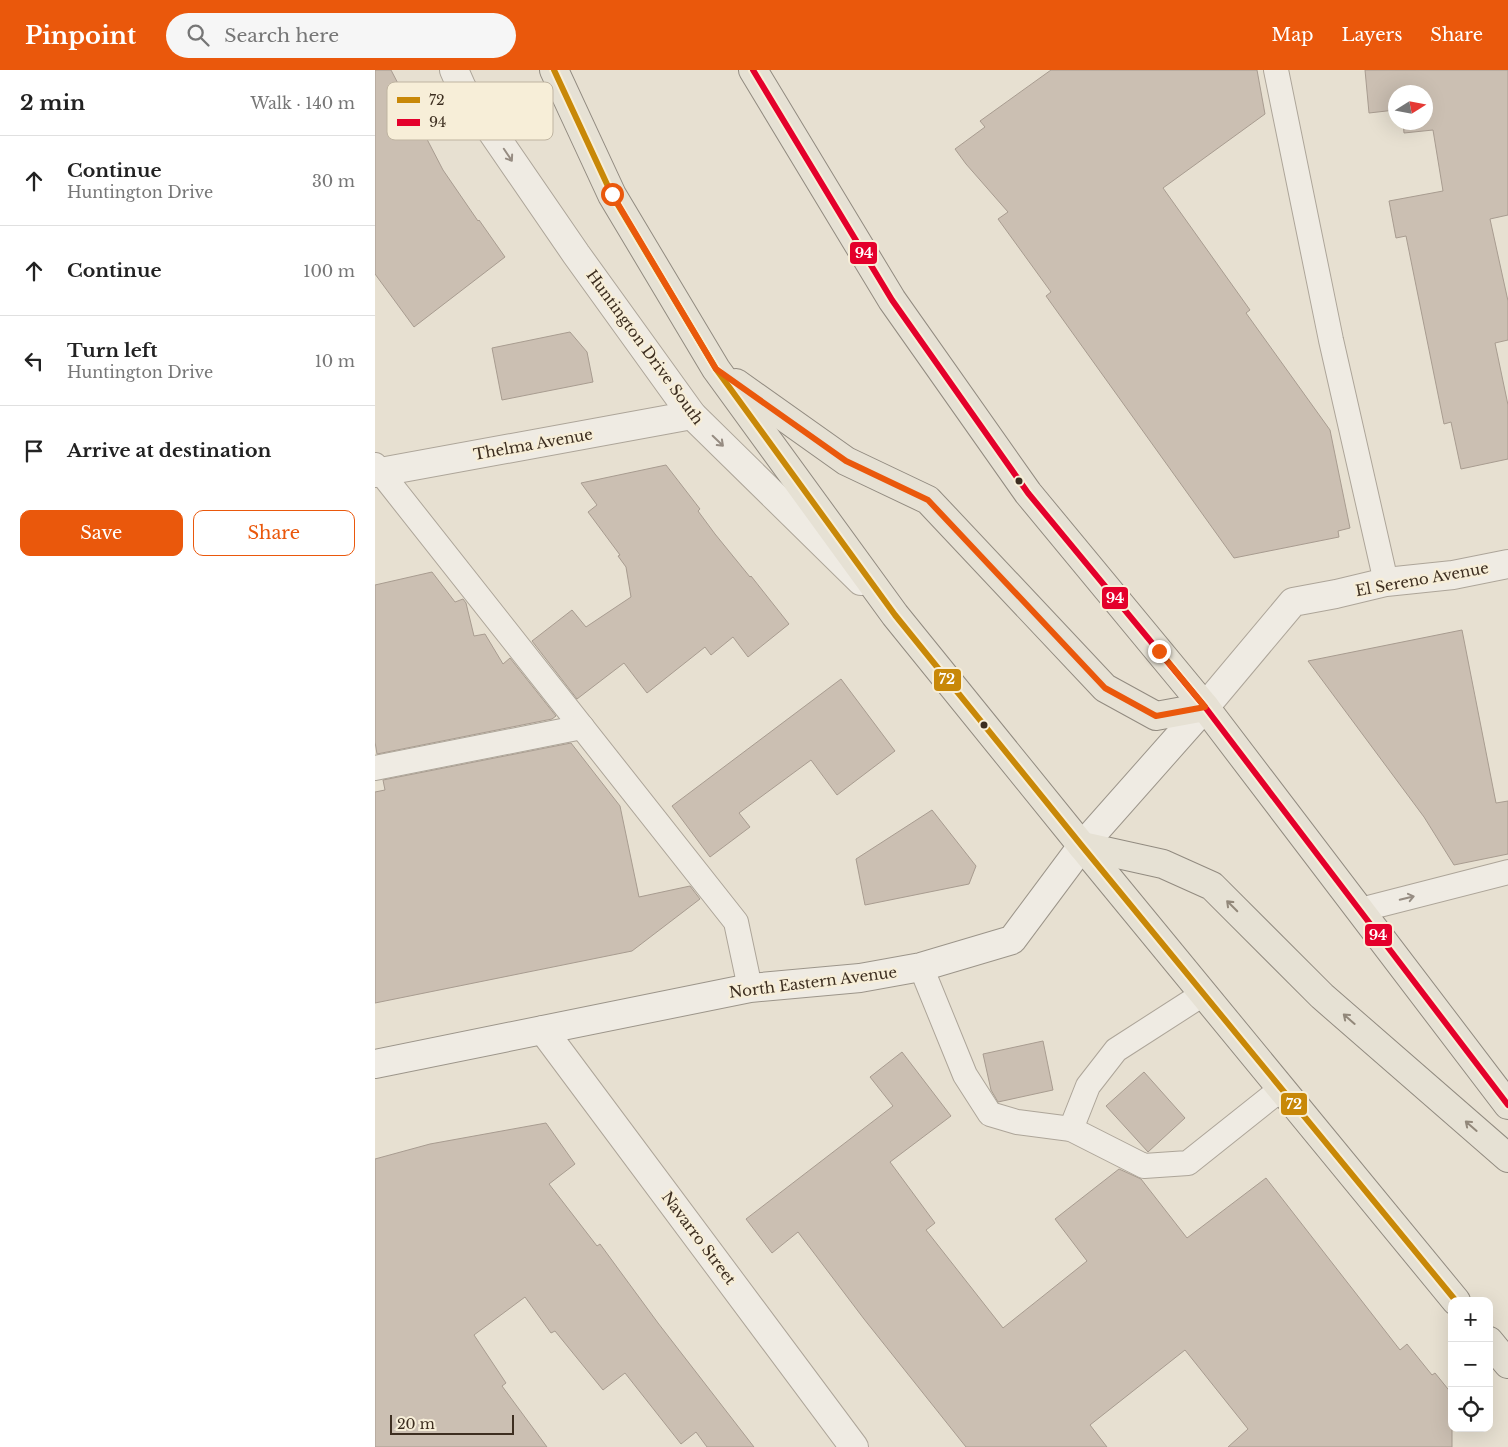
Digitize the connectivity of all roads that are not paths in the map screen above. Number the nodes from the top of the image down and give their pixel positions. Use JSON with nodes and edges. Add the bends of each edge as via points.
{"nodes":[{"id":1,"x":454,"y":70,"type":"edge"},
{"id":2,"x":554,"y":70,"type":"edge"},
{"id":3,"x":1276,"y":70,"type":"edge"},
{"id":4,"x":756,"y":74,"type":"edge"},
{"id":5,"x":459,"y":82,"type":"edge"},
{"id":6,"x":498,"y":140,"type":"edge"},
{"id":7,"x":716,"y":369,"type":"junction"},
{"id":8,"x":692,"y":415,"type":"junction"},
{"id":9,"x":377,"y":470,"type":"edge"},
{"id":10,"x":1508,"y":564,"type":"edge"},
{"id":11,"x":1386,"y":582,"type":"junction"},
{"id":12,"x":895,"y":615,"type":"junction"},
{"id":13,"x":1205,"y":707,"type":"junction"},
{"id":14,"x":582,"y":727,"type":"junction"},
{"id":15,"x":375,"y":768,"type":"edge"},
{"id":16,"x":1082,"y":846,"type":"junction"},
{"id":17,"x":1508,"y":872,"type":"edge"},
{"id":18,"x":1360,"y":910,"type":"junction"},
{"id":19,"x":921,"y":967,"type":"junction"},
{"id":20,"x":751,"y":988,"type":"junction"},
{"id":21,"x":1203,"y":994,"type":"junction"},
{"id":22,"x":543,"y":1030,"type":"junction"},
{"id":23,"x":375,"y":1064,"type":"edge"},
{"id":24,"x":1281,"y":1089,"type":"junction"},
{"id":25,"x":1507,"y":1102,"type":"edge"},
{"id":26,"x":1071,"y":1129,"type":"junction"},
{"id":27,"x":1508,"y":1158,"type":"edge"},
{"id":28,"x":1453,"y":1297,"type":"edge"},
{"id":29,"x":1490,"y":1342,"type":"edge"},
{"id":30,"x":1508,"y":1364,"type":"edge"},
{"id":31,"x":854,"y":1447,"type":"edge"}],
"edges":[{"from":1,"to":5,"type":"street","name":"Huntington Drive South","one_way":true},
{"from":2,"to":7,"type":"main road","via":[[612,194]]},
{"from":3,"to":11,"type":"lane","via":[[1331,340]]},
{"from":4,"to":13,"type":"main road","via":[[891,300],[1023,485]]},
{"from":6,"to":8,"type":"street","name":"Huntington Drive South","one_way":true},
{"from":7,"to":12,"type":"main road"},
{"from":7,"to":13,"type":"main road","via":[[846,461],[928,500],[1105,688],[1156,716]]},
{"from":8,"to":9,"type":"street","name":"Thelma Avenue"},
{"from":8,"to":12,"type":"street","name":"Huntington Drive South","one_way":true},
{"from":9,"to":14,"type":"lane"},
{"from":10,"to":11,"type":"street","name":"El Sereno Avenue","via":[[1453,575]]},
{"from":11,"to":13,"type":"street","name":"El Sereno Avenue","via":[[1293,602]]},
{"from":12,"to":16,"type":"main road"},
{"from":13,"to":16,"type":"street","name":"North Eastern Avenue"},
{"from":13,"to":18,"type":"main road"},
{"from":14,"to":15,"type":"lane"},
{"from":14,"to":20,"type":"lane","via":[[736,922]]},
{"from":16,"to":19,"type":"street","name":"North Eastern Avenue","via":[[1012,940]]},
{"from":16,"to":21,"type":"main road"},
{"from":27,"to":16,"type":"main road","one_way":true,"via":[[1322,996],[1211,886],[1163,864]]},
{"from":18,"to":17,"type":"lane","one_way":true},
{"from":18,"to":25,"type":"main road"},
{"from":19,"to":20,"type":"street","name":"North Eastern Avenue","via":[[860,978]]},
{"from":19,"to":26,"type":"lane","via":[[965,1075],[990,1114],[1017,1122]]},
{"from":20,"to":22,"type":"street","name":"North Eastern Avenue"},
{"from":21,"to":24,"type":"main road"},
{"from":21,"to":26,"type":"lane","via":[[1116,1050],[1088,1086]]},
{"from":22,"to":23,"type":"street","name":"North Eastern Avenue"},
{"from":22,"to":31,"type":"street","name":"Navarro Street"},
{"from":24,"to":26,"type":"lane","via":[[1188,1162],[1144,1166]]},
{"from":24,"to":28,"type":"main road"},
{"from":29,"to":30,"type":"main road"}]}
